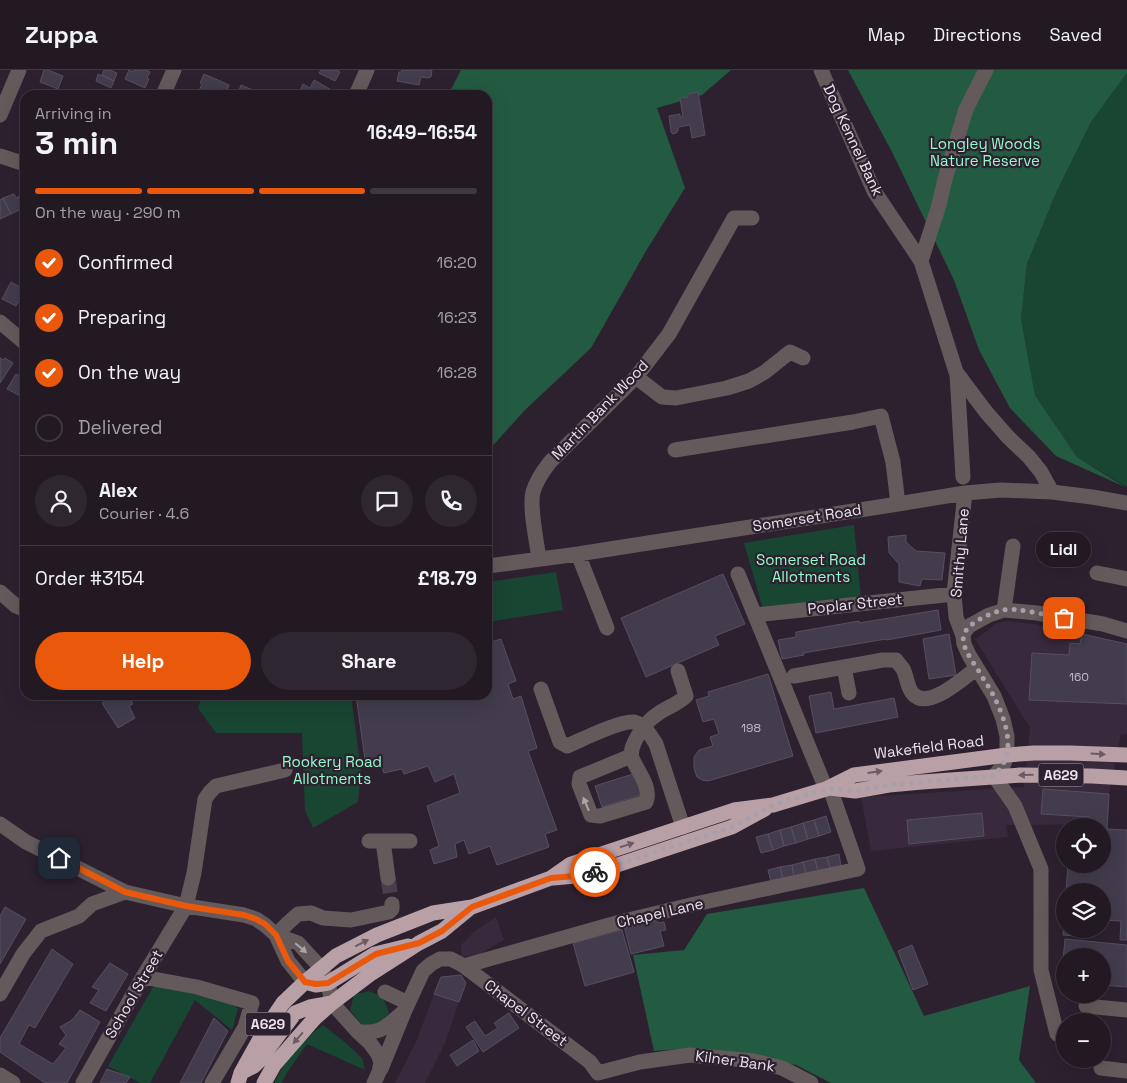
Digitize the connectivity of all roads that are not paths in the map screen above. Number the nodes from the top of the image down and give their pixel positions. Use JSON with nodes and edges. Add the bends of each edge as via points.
{"nodes":[{"id":1,"x":19,"y":70,"type":"edge"},
{"id":2,"x":174,"y":70,"type":"edge"},
{"id":3,"x":367,"y":70,"type":"edge"},
{"id":4,"x":821,"y":70,"type":"edge"},
{"id":5,"x":986,"y":70,"type":"edge"},
{"id":6,"x":165,"y":90,"type":"edge"},
{"id":7,"x":358,"y":90,"type":"edge"},
{"id":8,"x":0,"y":115,"type":"edge"},
{"id":9,"x":0,"y":156,"type":"edge"},
{"id":10,"x":20,"y":162,"type":"edge"},
{"id":11,"x":752,"y":218,"type":"dead end"},
{"id":12,"x":922,"y":261,"type":"junction"},
{"id":13,"x":0,"y":322,"type":"edge"},
{"id":14,"x":20,"y":338,"type":"edge"},
{"id":15,"x":794,"y":349,"type":"dead end"},
{"id":16,"x":956,"y":372,"type":"junction"},
{"id":17,"x":636,"y":377,"type":"junction"},
{"id":18,"x":676,"y":450,"type":"dead end"},
{"id":19,"x":963,"y":477,"type":"dead end"},
{"id":20,"x":1052,"y":492,"type":"junction"},
{"id":21,"x":965,"y":493,"type":"junction"},
{"id":22,"x":1127,"y":503,"type":"edge"},
{"id":23,"x":898,"y":504,"type":"junction"},
{"id":24,"x":1013,"y":546,"type":"dead end"},
{"id":25,"x":578,"y":554,"type":"junction"},
{"id":26,"x":539,"y":559,"type":"junction"},
{"id":27,"x":492,"y":565,"type":"edge"},
{"id":28,"x":1097,"y":573,"type":"dead end"},
{"id":29,"x":738,"y":574,"type":"dead end"},
{"id":30,"x":1127,"y":579,"type":"edge"},
{"id":31,"x":0,"y":592,"type":"edge"},
{"id":32,"x":954,"y":594,"type":"junction"},
{"id":33,"x":20,"y":608,"type":"edge"},
{"id":34,"x":1004,"y":610,"type":"junction"},
{"id":35,"x":755,"y":615,"type":"junction"},
{"id":36,"x":607,"y":628,"type":"dead end"},
{"id":37,"x":1127,"y":630,"type":"edge"},
{"id":38,"x":964,"y":636,"type":"junction"},
{"id":39,"x":844,"y":668,"type":"junction"},
{"id":40,"x":977,"y":668,"type":"junction"},
{"id":41,"x":678,"y":671,"type":"dead end"},
{"id":42,"x":794,"y":676,"type":"dead end"},
{"id":43,"x":541,"y":689,"type":"dead end"},
{"id":44,"x":849,"y":693,"type":"dead end"},
{"id":45,"x":642,"y":726,"type":"junction"},
{"id":46,"x":1007,"y":755,"type":"junction"},
{"id":47,"x":1127,"y":755,"type":"edge"},
{"id":48,"x":632,"y":756,"type":"junction"},
{"id":49,"x":285,"y":770,"type":"dead end"},
{"id":50,"x":994,"y":776,"type":"junction"},
{"id":51,"x":1127,"y":778,"type":"edge"},
{"id":52,"x":828,"y":789,"type":"junction"},
{"id":53,"x":773,"y":805,"type":"junction"},
{"id":54,"x":0,"y":824,"type":"edge"},
{"id":55,"x":683,"y":827,"type":"junction"},
{"id":56,"x":410,"y":841,"type":"dead end"},
{"id":57,"x":388,"y":878,"type":"tunnel mouth"},
{"id":58,"x":551,"y":878,"type":"junction"},
{"id":59,"x":125,"y":892,"type":"junction"},
{"id":60,"x":392,"y":904,"type":"dead end"},
{"id":61,"x":186,"y":906,"type":"junction"},
{"id":62,"x":472,"y":907,"type":"junction"},
{"id":63,"x":276,"y":935,"type":"junction"},
{"id":64,"x":419,"y":943,"type":"junction"},
{"id":65,"x":457,"y":962,"type":"junction"},
{"id":66,"x":321,"y":968,"type":"junction"},
{"id":67,"x":143,"y":977,"type":"junction"},
{"id":68,"x":305,"y":982,"type":"junction"},
{"id":69,"x":328,"y":983,"type":"junction"},
{"id":70,"x":1,"y":988,"type":"edge"},
{"id":71,"x":385,"y":992,"type":"dead end"},
{"id":72,"x":332,"y":1003,"type":"junction"},
{"id":73,"x":1086,"y":1006,"type":"dead end"},
{"id":74,"x":407,"y":1007,"type":"junction"},
{"id":75,"x":1127,"y":1010,"type":"edge"},
{"id":76,"x":1056,"y":1026,"type":"edge"},
{"id":77,"x":358,"y":1032,"type":"junction"},
{"id":78,"x":1101,"y":1068,"type":"dead end"},
{"id":79,"x":1127,"y":1071,"type":"edge"},
{"id":80,"x":0,"y":1075,"type":"edge"},
{"id":81,"x":239,"y":1078,"type":"edge"},
{"id":82,"x":377,"y":1078,"type":"edge"},
{"id":83,"x":598,"y":1078,"type":"edge"},
{"id":84,"x":13,"y":1083,"type":"edge"},
{"id":85,"x":82,"y":1083,"type":"edge"},
{"id":86,"x":212,"y":1083,"type":"edge"},
{"id":87,"x":264,"y":1083,"type":"edge"},
{"id":88,"x":811,"y":1083,"type":"edge"}],
"edges":[{"from":1,"to":8,"type":"street"},
{"from":2,"to":6,"type":"street"},
{"from":3,"to":7,"type":"street"},
{"from":4,"to":12,"type":"street","name":"Dog Kennel Bank","via":[[874,191]]},
{"from":5,"to":12,"type":"street","via":[[966,109]]},
{"from":9,"to":10,"type":"street"},
{"from":11,"to":17,"type":"street","name":"Martin Bank Wood","via":[[731,211],[669,334]]},
{"from":12,"to":16,"type":"street","name":"Dog Kennel Bank"},
{"from":13,"to":14,"type":"street"},
{"from":15,"to":17,"type":"street","via":[[749,381],[676,398],[662,397]]},
{"from":16,"to":19,"type":"street","name":"Dog Kennel Bank"},
{"from":16,"to":20,"type":"street","name":"Dog Kennel Bank","via":[[1008,438],[1042,472]]},
{"from":17,"to":26,"type":"street","name":"Martin Bank Wood","via":[[550,462],[539,477],[532,494]]},
{"from":18,"to":23,"type":"street","via":[[881,416]]},
{"from":20,"to":21,"type":"street","name":"Somerset Road","via":[[1002,490]]},
{"from":20,"to":22,"type":"street","name":"Somerset Road"},
{"from":21,"to":23,"type":"street","name":"Somerset Road"},
{"from":21,"to":32,"type":"street","name":"Smithy Lane"},
{"from":23,"to":25,"type":"street","name":"Somerset Road"},
{"from":24,"to":34,"type":"street"},
{"from":25,"to":26,"type":"street","name":"Somerset Road"},
{"from":25,"to":36,"type":"street"},
{"from":26,"to":27,"type":"street","name":"Somerset Road"},
{"from":28,"to":30,"type":"street"},
{"from":29,"to":35,"type":"street"},
{"from":31,"to":33,"type":"street"},
{"from":32,"to":35,"type":"street","name":"Poplar Street"},
{"from":32,"to":38,"type":"street","name":"Smithy Lane","via":[[956,617]]},
{"from":34,"to":37,"type":"street"},
{"from":34,"to":38,"type":"street","via":[[969,626]]},
{"from":35,"to":52,"type":"street"},
{"from":38,"to":40,"type":"street","name":"Smithy Lane","via":[[964,644]]},
{"from":39,"to":40,"type":"street","via":[[896,660],[913,694],[923,699],[946,691]]},
{"from":39,"to":42,"type":"street"},
{"from":39,"to":44,"type":"street"},
{"from":40,"to":46,"type":"street","name":"Smithy Lane","via":[[1003,718]]},
{"from":41,"to":45,"type":"street","via":[[686,696]]},
{"from":43,"to":45,"type":"street","via":[[560,742],[567,746],[620,724],[633,722]]},
{"from":45,"to":48,"type":"street"},
{"from":45,"to":55,"type":"street","via":[[656,744]]},
{"from":46,"to":47,"type":"highway","name":"Wakefield Road","number":"A629","one_way":true},
{"from":46,"to":50,"type":"street"},
{"from":52,"to":46,"type":"highway","name":"Wakefield Road","number":"A629","one_way":true,"via":[[854,775]]},
{"from":48,"to":48,"type":"street","one_way":true,"via":[[646,788],[646,802],[600,816],[592,815],[578,784],[580,777]]},
{"from":49,"to":61,"type":"street","name":"School Street","via":[[216,786],[210,792],[205,799]]},
{"from":51,"to":50,"type":"highway","name":"Wakefield Road","number":"A629","one_way":true,"via":[[1030,774]]},
{"from":50,"to":52,"type":"highway","name":"Wakefield Road","number":"A629","via":[[855,791]]},
{"from":50,"to":76,"type":"street","via":[[1015,806],[1041,869],[1041,970]]},
{"from":52,"to":53,"type":"highway","name":"Wakefield Road","number":"A629"},
{"from":52,"to":65,"type":"street","name":"Chapel Lane","via":[[858,869],[694,904]]},
{"from":53,"to":55,"type":"highway","name":"Wakefield Road","number":"A629","via":[[734,810]]},
{"from":53,"to":58,"type":"highway","name":"Wakefield Road","number":"A629","via":[[732,827],[587,875]]},
{"from":54,"to":59,"type":"street","via":[[26,842]]},
{"from":58,"to":55,"type":"highway","name":"Wakefield Road","number":"A629","one_way":true,"via":[[571,864]]},
{"from":56,"to":57,"type":"street","via":[[376,841]]},
{"from":58,"to":62,"type":"highway","name":"Wakefield Road","number":"A629"},
{"from":59,"to":61,"type":"street"},
{"from":59,"to":70,"type":"street","via":[[92,904],[79,916],[41,931]]},
{"from":60,"to":63,"type":"street","via":[[389,912],[323,925],[311,914],[298,914]]},
{"from":61,"to":63,"type":"street","via":[[244,915],[265,924]]},
{"from":61,"to":67,"type":"street","name":"School Street"},
{"from":62,"to":64,"type":"highway","name":"Wakefield Road","number":"A629","via":[[442,931]]},
{"from":66,"to":62,"type":"highway","name":"Wakefield Road","number":"A629","one_way":true,"via":[[336,956],[377,935],[433,912]]},
{"from":63,"to":66,"type":"street","one_way":true,"via":[[298,943]]},
{"from":63,"to":68,"type":"street","via":[[288,961]]},
{"from":64,"to":69,"type":"highway","via":[[376,954]]},
{"from":64,"to":72,"type":"highway","name":"Wakefield Road","number":"A629"},
{"from":65,"to":74,"type":"street","name":"Chapel Lane","via":[[440,959],[431,964],[423,972]]},
{"from":65,"to":83,"type":"street","name":"Chapel Street","via":[[590,1062]]},
{"from":66,"to":68,"type":"highway","name":"Wakefield Road","number":"A629"},
{"from":66,"to":69,"type":"street"},
{"from":67,"to":85,"type":"street","name":"School Street"},
{"from":67,"to":86,"type":"street","via":[[197,987],[252,1003],[245,1026]]},
{"from":68,"to":69,"type":"highway"},
{"from":68,"to":81,"type":"highway","name":"Wakefield Road","number":"A629","via":[[283,1003]]},
{"from":69,"to":72,"type":"street"},
{"from":71,"to":74,"type":"street"},
{"from":72,"to":77,"type":"street"},
{"from":72,"to":81,"type":"highway","via":[[310,1007],[296,1014],[259,1061]]},
{"from":72,"to":87,"type":"highway","name":"Wakefield Road","number":"A629","one_way":true,"via":[[274,1064]]},
{"from":73,"to":75,"type":"street"},
{"from":74,"to":77,"type":"street","via":[[385,1028],[373,1033]]},
{"from":74,"to":82,"type":"street","name":"Chapel Lane"},
{"from":77,"to":82,"type":"street","via":[[378,1054],[381,1063]]},
{"from":78,"to":79,"type":"street"},
{"from":80,"to":84,"type":"street"},
{"from":83,"to":88,"type":"street","name":"Kilner Bank","via":[[640,1062],[690,1054],[754,1061],[782,1068]]}]}
